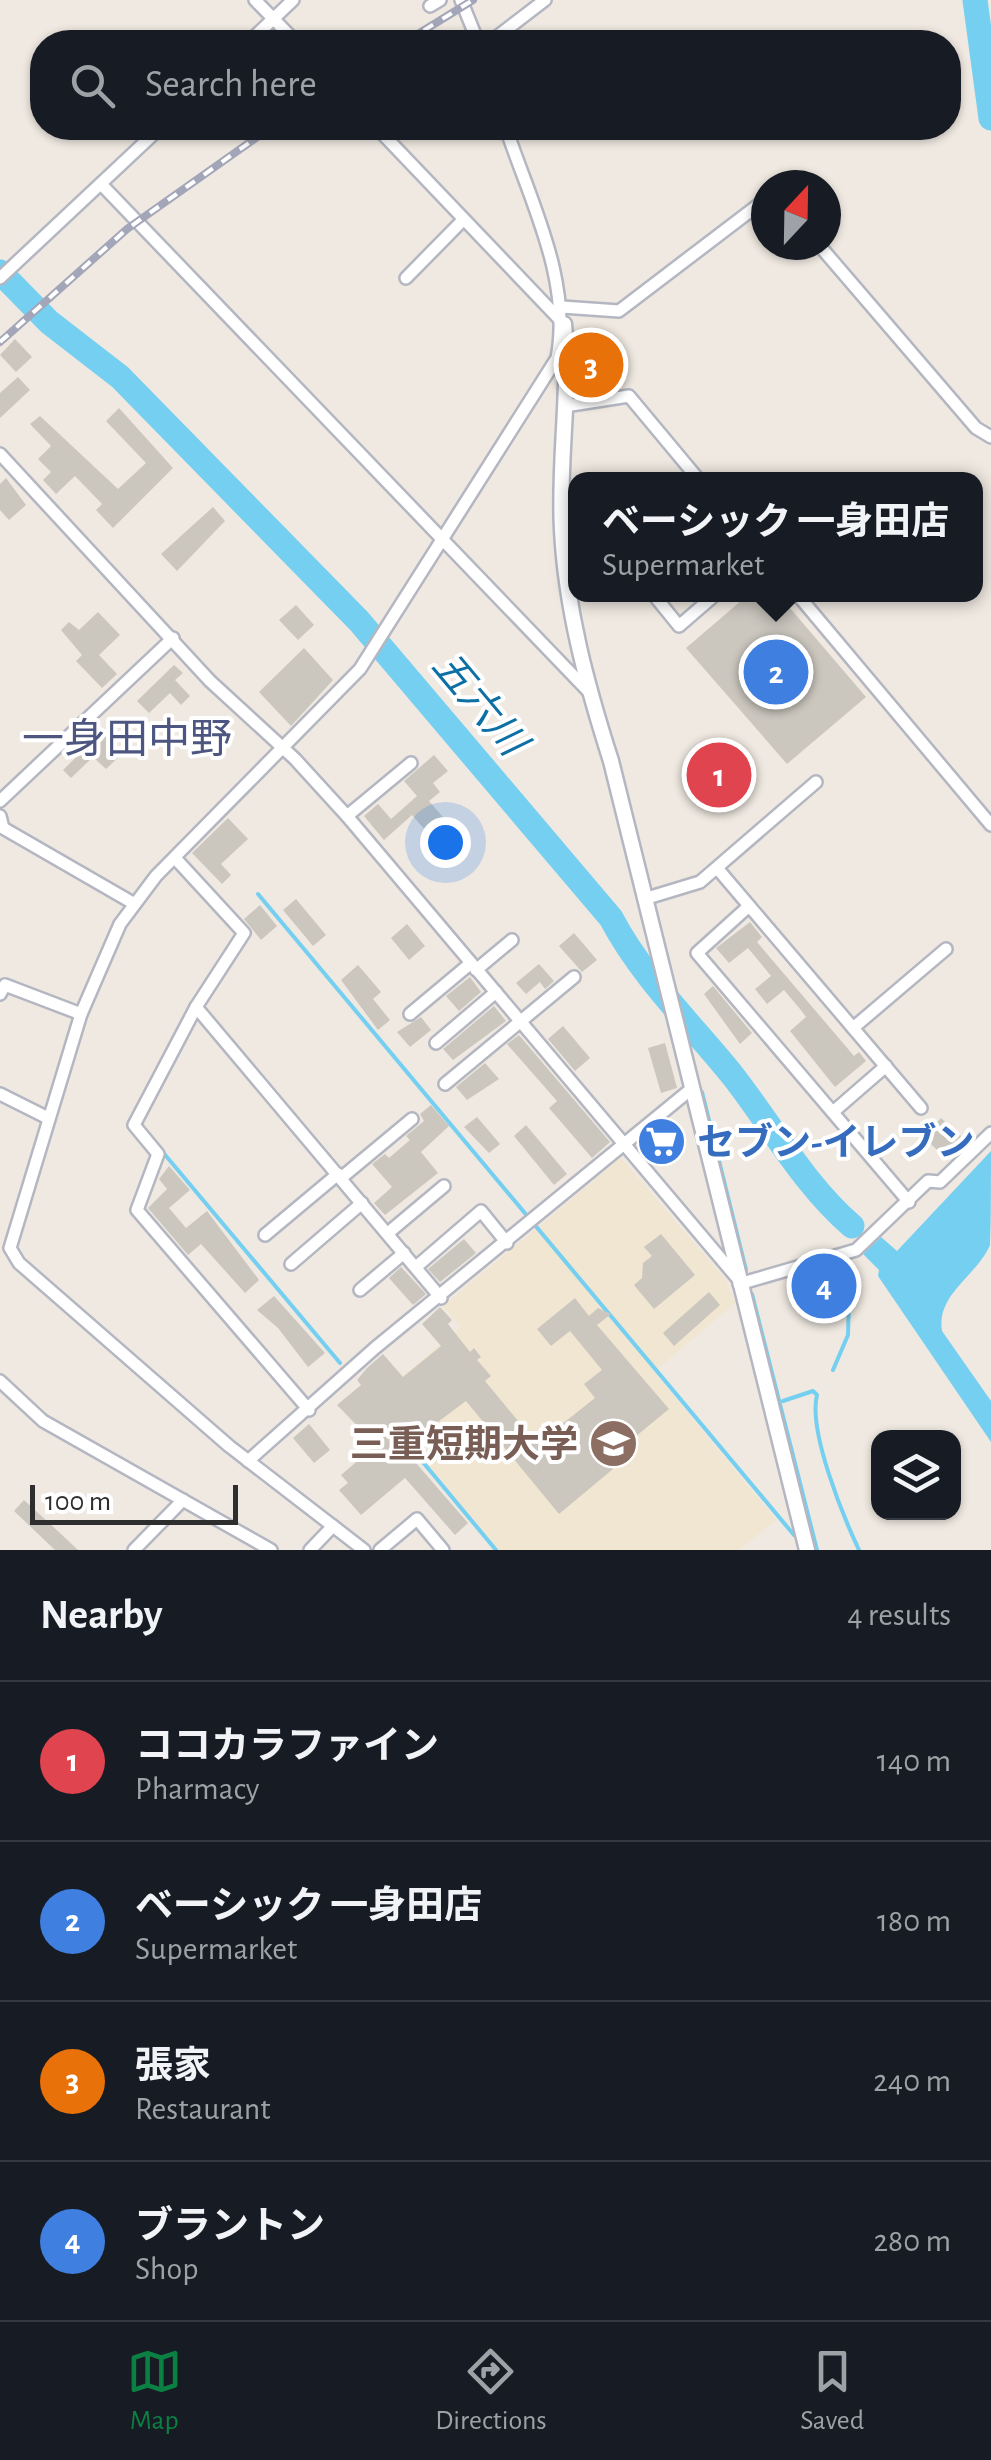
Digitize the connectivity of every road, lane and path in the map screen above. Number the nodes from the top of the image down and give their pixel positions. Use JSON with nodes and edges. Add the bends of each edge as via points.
{"nodes":[{"id":1,"x":256,"y":0,"type":"edge"},
{"id":2,"x":293,"y":0,"type":"edge"},
{"id":3,"x":461,"y":0,"type":"edge"},
{"id":4,"x":545,"y":0,"type":"edge"},
{"id":5,"x":274,"y":19,"type":"junction"},
{"id":6,"x":262,"y":30,"type":"edge"},
{"id":7,"x":285,"y":30,"type":"edge"},
{"id":8,"x":473,"y":30,"type":"edge"},
{"id":9,"x":506,"y":30,"type":"edge"},
{"id":10,"x":148,"y":140,"type":"edge"},
{"id":11,"x":389,"y":140,"type":"edge"},
{"id":12,"x":510,"y":140,"type":"edge"},
{"id":13,"x":102,"y":184,"type":"junction"},
{"id":14,"x":751,"y":210,"type":"edge"},
{"id":15,"x":464,"y":220,"type":"junction"},
{"id":16,"x":832,"y":260,"type":"edge"},
{"id":17,"x":0,"y":278,"type":"edge"},
{"id":18,"x":406,"y":278,"type":"dead end"},
{"id":19,"x":563,"y":316,"type":"junction"},
{"id":20,"x":562,"y":357,"type":"junction"},
{"id":21,"x":564,"y":406,"type":"junction"},
{"id":22,"x":991,"y":437,"type":"edge"},
{"id":23,"x":0,"y":454,"type":"edge"},
{"id":24,"x":692,"y":472,"type":"edge"},
{"id":25,"x":562,"y":488,"type":"junction"},
{"id":26,"x":568,"y":494,"type":"edge"},
{"id":27,"x":442,"y":538,"type":"junction"},
{"id":28,"x":568,"y":581,"type":"edge"},
{"id":29,"x":572,"y":602,"type":"edge"},
{"id":30,"x":660,"y":602,"type":"edge"},
{"id":31,"x":707,"y":602,"type":"edge"},
{"id":32,"x":803,"y":602,"type":"edge"},
{"id":33,"x":173,"y":638,"type":"junction"},
{"id":34,"x":589,"y":692,"type":"junction"},
{"id":35,"x":283,"y":751,"type":"junction"},
{"id":36,"x":412,"y":763,"type":"dead end"},
{"id":37,"x":816,"y":782,"type":"dead end"},
{"id":38,"x":0,"y":801,"type":"edge"},
{"id":39,"x":0,"y":816,"type":"edge"},
{"id":40,"x":347,"y":816,"type":"junction"},
{"id":41,"x":991,"y":825,"type":"edge"},
{"id":42,"x":175,"y":858,"type":"junction"},
{"id":43,"x":717,"y":868,"type":"junction"},
{"id":44,"x":644,"y":899,"type":"junction"},
{"id":45,"x":133,"y":904,"type":"junction"},
{"id":46,"x":750,"y":906,"type":"junction"},
{"id":47,"x":512,"y":940,"type":"dead end"},
{"id":48,"x":946,"y":949,"type":"dead end"},
{"id":49,"x":473,"y":967,"type":"junction"},
{"id":50,"x":574,"y":977,"type":"dead end"},
{"id":51,"x":2,"y":988,"type":"edge"},
{"id":52,"x":496,"y":992,"type":"junction"},
{"id":53,"x":196,"y":1007,"type":"junction"},
{"id":54,"x":81,"y":1014,"type":"junction"},
{"id":55,"x":410,"y":1014,"type":"dead end"},
{"id":56,"x":521,"y":1022,"type":"junction"},
{"id":57,"x":853,"y":1028,"type":"junction"},
{"id":58,"x":436,"y":1042,"type":"dead end"},
{"id":59,"x":886,"y":1066,"type":"junction"},
{"id":60,"x":445,"y":1084,"type":"dead end"},
{"id":61,"x":690,"y":1090,"type":"junction"},
{"id":62,"x":0,"y":1094,"type":"edge"},
{"id":63,"x":921,"y":1108,"type":"dead end"},
{"id":64,"x":832,"y":1112,"type":"junction"},
{"id":65,"x":48,"y":1118,"type":"junction"},
{"id":66,"x":412,"y":1119,"type":"dead end"},
{"id":67,"x":991,"y":1133,"type":"edge"},
{"id":68,"x":624,"y":1144,"type":"junction"},
{"id":69,"x":340,"y":1176,"type":"junction"},
{"id":70,"x":444,"y":1186,"type":"dead end"},
{"id":71,"x":909,"y":1202,"type":"junction"},
{"id":72,"x":362,"y":1203,"type":"junction"},
{"id":73,"x":0,"y":1233,"type":"edge"},
{"id":74,"x":388,"y":1233,"type":"junction"},
{"id":75,"x":265,"y":1235,"type":"dead end"},
{"id":76,"x":11,"y":1242,"type":"junction"},
{"id":77,"x":507,"y":1243,"type":"junction"},
{"id":78,"x":404,"y":1253,"type":"junction"},
{"id":79,"x":291,"y":1264,"type":"dead end"},
{"id":80,"x":416,"y":1267,"type":"junction"},
{"id":81,"x":739,"y":1282,"type":"junction"},
{"id":82,"x":360,"y":1290,"type":"dead end"},
{"id":83,"x":442,"y":1298,"type":"junction"},
{"id":84,"x":0,"y":1381,"type":"edge"},
{"id":85,"x":309,"y":1410,"type":"junction"},
{"id":86,"x":248,"y":1461,"type":"junction"},
{"id":87,"x":183,"y":1500,"type":"junction"},
{"id":88,"x":333,"y":1526,"type":"junction"},
{"id":89,"x":134,"y":1550,"type":"edge"},
{"id":90,"x":271,"y":1550,"type":"edge"},
{"id":91,"x":310,"y":1550,"type":"edge"},
{"id":92,"x":364,"y":1550,"type":"edge"},
{"id":93,"x":380,"y":1550,"type":"edge"},
{"id":94,"x":443,"y":1550,"type":"edge"},
{"id":95,"x":807,"y":1550,"type":"edge"}],
"edges":[{"from":1,"to":5,"type":"street"},
{"from":2,"to":5,"type":"street"},
{"from":3,"to":8,"type":"street"},
{"from":4,"to":9,"type":"street"},
{"from":5,"to":6,"type":"street"},
{"from":5,"to":7,"type":"street"},
{"from":10,"to":13,"type":"street"},
{"from":11,"to":15,"type":"street"},
{"from":12,"to":19,"type":"street"},
{"from":13,"to":17,"type":"street"},
{"from":13,"to":27,"type":"street"},
{"from":14,"to":19,"type":"street","via":[[618,310]]},
{"from":15,"to":18,"type":"street"},
{"from":15,"to":19,"type":"street"},
{"from":16,"to":22,"type":"street","via":[[976,428]]},
{"from":19,"to":20,"type":"street"},
{"from":20,"to":21,"type":"street"},
{"from":20,"to":27,"type":"street"},
{"from":21,"to":24,"type":"street","via":[[629,396]]},
{"from":21,"to":25,"type":"street"},
{"from":23,"to":33,"type":"street"},
{"from":25,"to":26,"type":"street"},
{"from":25,"to":28,"type":"street"},
{"from":27,"to":34,"type":"street"},
{"from":27,"to":35,"type":"street","via":[[360,669]]},
{"from":29,"to":34,"type":"street"},
{"from":30,"to":31,"type":"street","via":[[679,626]]},
{"from":32,"to":41,"type":"street"},
{"from":33,"to":35,"type":"street"},
{"from":33,"to":38,"type":"street"},
{"from":34,"to":44,"type":"street"},
{"from":35,"to":40,"type":"street"},
{"from":35,"to":42,"type":"street"},
{"from":36,"to":40,"type":"street"},
{"from":37,"to":43,"type":"street"},
{"from":39,"to":45,"type":"street","via":[[3,828]]},
{"from":40,"to":49,"type":"street"},
{"from":42,"to":45,"type":"street"},
{"from":42,"to":53,"type":"street","via":[[244,932]]},
{"from":43,"to":44,"type":"street","via":[[687,888]]},
{"from":43,"to":46,"type":"street"},
{"from":44,"to":61,"type":"street"},
{"from":45,"to":54,"type":"street"},
{"from":46,"to":57,"type":"street"},
{"from":46,"to":64,"type":"street","via":[[697,953]]},
{"from":47,"to":49,"type":"street"},
{"from":48,"to":57,"type":"street"},
{"from":49,"to":52,"type":"street"},
{"from":49,"to":55,"type":"street"},
{"from":50,"to":56,"type":"street"},
{"from":51,"to":54,"type":"street"},
{"from":52,"to":56,"type":"street"},
{"from":52,"to":58,"type":"street"},
{"from":53,"to":69,"type":"street"},
{"from":53,"to":85,"type":"street","via":[[134,1124],[158,1154],[137,1210]]},
{"from":54,"to":65,"type":"street"},
{"from":56,"to":60,"type":"street"},
{"from":56,"to":68,"type":"street"},
{"from":57,"to":59,"type":"street"},
{"from":59,"to":63,"type":"street"},
{"from":59,"to":64,"type":"street"},
{"from":61,"to":68,"type":"street"},
{"from":61,"to":81,"type":"street"},
{"from":62,"to":65,"type":"street"},
{"from":64,"to":71,"type":"street"},
{"from":65,"to":76,"type":"street"},
{"from":66,"to":69,"type":"street"},
{"from":67,"to":71,"type":"street"},
{"from":68,"to":77,"type":"street"},
{"from":68,"to":81,"type":"street"},
{"from":69,"to":72,"type":"street"},
{"from":69,"to":75,"type":"street"},
{"from":70,"to":74,"type":"street"},
{"from":71,"to":81,"type":"street","via":[[856,1250]]},
{"from":72,"to":74,"type":"street"},
{"from":72,"to":79,"type":"street"},
{"from":73,"to":76,"type":"street"},
{"from":74,"to":78,"type":"street"},
{"from":76,"to":86,"type":"street","via":[[19,1263]]},
{"from":77,"to":80,"type":"street","via":[[480,1211]]},
{"from":77,"to":83,"type":"street"},
{"from":78,"to":80,"type":"street"},
{"from":78,"to":82,"type":"street"},
{"from":80,"to":83,"type":"street"},
{"from":81,"to":95,"type":"street"},
{"from":83,"to":85,"type":"street"},
{"from":84,"to":87,"type":"street","via":[[43,1421]]},
{"from":85,"to":86,"type":"street"},
{"from":86,"to":88,"type":"street"},
{"from":87,"to":89,"type":"street"},
{"from":87,"to":90,"type":"street"},
{"from":88,"to":91,"type":"street"},
{"from":88,"to":92,"type":"street"},
{"from":93,"to":94,"type":"street","via":[[417,1519]]}]}
